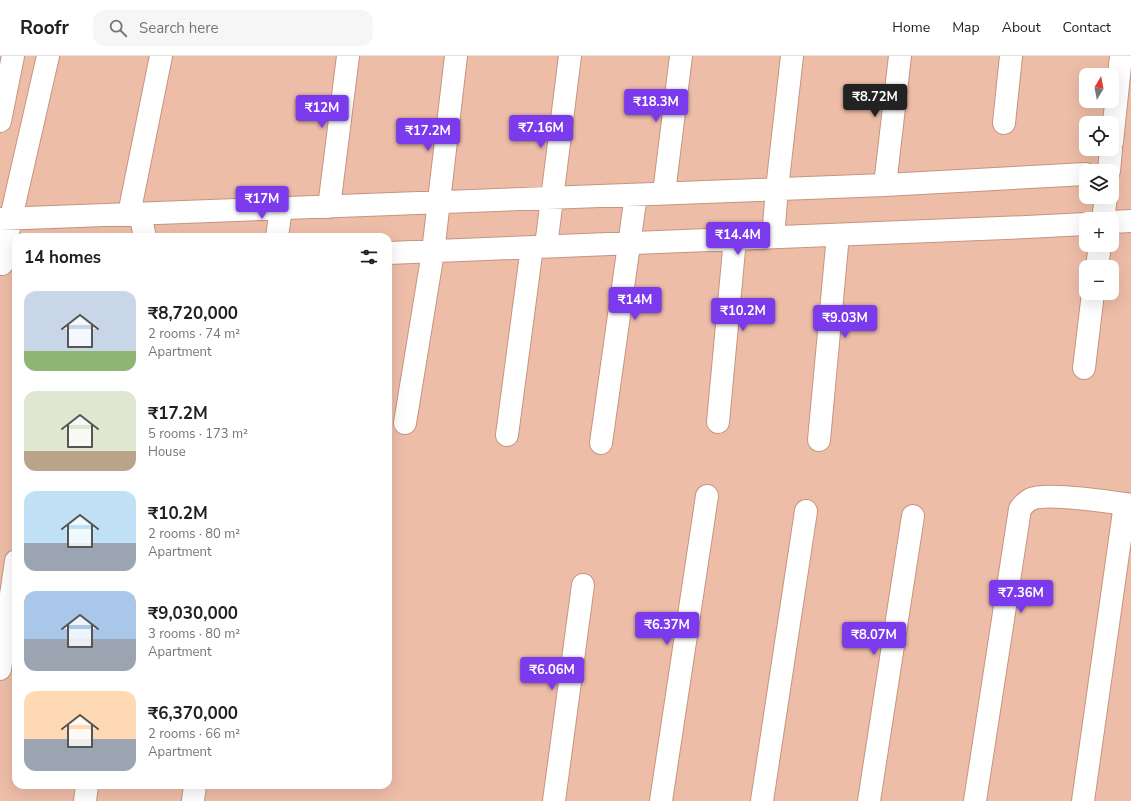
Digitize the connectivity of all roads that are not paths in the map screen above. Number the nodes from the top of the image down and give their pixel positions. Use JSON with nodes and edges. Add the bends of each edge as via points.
{"nodes":[{"id":1,"x":13,"y":56,"type":"edge"},
{"id":2,"x":48,"y":56,"type":"edge"},
{"id":3,"x":162,"y":56,"type":"edge"},
{"id":4,"x":348,"y":56,"type":"edge"},
{"id":5,"x":456,"y":56,"type":"edge"},
{"id":6,"x":570,"y":56,"type":"edge"},
{"id":7,"x":681,"y":56,"type":"edge"},
{"id":8,"x":792,"y":56,"type":"edge"},
{"id":9,"x":900,"y":56,"type":"edge"},
{"id":10,"x":1011,"y":56,"type":"edge"},
{"id":11,"x":1121,"y":56,"type":"edge"},
{"id":12,"x":1115,"y":116,"type":"edge"},
{"id":13,"x":0,"y":122,"type":"edge"},
{"id":14,"x":1004,"y":123,"type":"dead end"},
{"id":15,"x":1079,"y":174,"type":"edge"},
{"id":16,"x":885,"y":184,"type":"junction"},
{"id":17,"x":777,"y":189,"type":"junction"},
{"id":18,"x":664,"y":194,"type":"junction"},
{"id":19,"x":636,"y":195,"type":"junction"},
{"id":20,"x":553,"y":198,"type":"junction"},
{"id":21,"x":439,"y":202,"type":"junction"},
{"id":22,"x":329,"y":207,"type":"junction"},
{"id":23,"x":281,"y":208,"type":"junction"},
{"id":24,"x":134,"y":214,"type":"junction"},
{"id":25,"x":5,"y":219,"type":"edge"},
{"id":26,"x":1131,"y":221,"type":"edge"},
{"id":27,"x":1119,"y":222,"type":"edge"},
{"id":28,"x":1079,"y":224,"type":"edge"},
{"id":29,"x":143,"y":233,"type":"edge"},
{"id":30,"x":278,"y":233,"type":"edge"},
{"id":31,"x":838,"y":235,"type":"junction"},
{"id":32,"x":773,"y":237,"type":"junction"},
{"id":33,"x":735,"y":239,"type":"junction"},
{"id":34,"x":629,"y":243,"type":"junction"},
{"id":35,"x":539,"y":246,"type":"junction"},
{"id":36,"x":433,"y":252,"type":"junction"},
{"id":37,"x":392,"y":253,"type":"edge"},
{"id":38,"x":6,"y":264,"type":"edge"},
{"id":39,"x":1092,"y":300,"type":"edge"},
{"id":40,"x":1084,"y":368,"type":"dead end"},
{"id":41,"x":718,"y":422,"type":"dead end"},
{"id":42,"x":405,"y":423,"type":"dead end"},
{"id":43,"x":507,"y":435,"type":"dead end"},
{"id":44,"x":819,"y":440,"type":"dead end"},
{"id":45,"x":601,"y":443,"type":"dead end"},
{"id":46,"x":707,"y":496,"type":"dead end"},
{"id":47,"x":1128,"y":504,"type":"edge"},
{"id":48,"x":806,"y":511,"type":"dead end"},
{"id":49,"x":913,"y":516,"type":"dead end"},
{"id":50,"x":583,"y":585,"type":"dead end"},
{"id":51,"x":12,"y":588,"type":"edge"},
{"id":52,"x":8,"y":616,"type":"edge"},
{"id":53,"x":0,"y":669,"type":"edge"},
{"id":54,"x":86,"y":789,"type":"edge"},
{"id":55,"x":194,"y":789,"type":"edge"},
{"id":56,"x":84,"y":801,"type":"edge"},
{"id":57,"x":193,"y":801,"type":"edge"},
{"id":58,"x":554,"y":801,"type":"edge"},
{"id":59,"x":661,"y":801,"type":"edge"},
{"id":60,"x":762,"y":801,"type":"edge"},
{"id":61,"x":869,"y":801,"type":"edge"},
{"id":62,"x":975,"y":801,"type":"edge"},
{"id":63,"x":1083,"y":801,"type":"edge"}],
"edges":[{"from":1,"to":13,"type":"street"},
{"from":2,"to":25,"type":"street"},
{"from":3,"to":24,"type":"street"},
{"from":4,"to":22,"type":"street"},
{"from":5,"to":21,"type":"street"},
{"from":6,"to":20,"type":"street"},
{"from":7,"to":18,"type":"street"},
{"from":8,"to":17,"type":"street"},
{"from":9,"to":16,"type":"street"},
{"from":10,"to":14,"type":"street"},
{"from":11,"to":12,"type":"street"},
{"from":15,"to":16,"type":"street"},
{"from":16,"to":17,"type":"street"},
{"from":17,"to":18,"type":"street"},
{"from":17,"to":32,"type":"street"},
{"from":18,"to":19,"type":"street"},
{"from":19,"to":20,"type":"street"},
{"from":19,"to":34,"type":"street"},
{"from":20,"to":21,"type":"street"},
{"from":20,"to":35,"type":"street"},
{"from":21,"to":22,"type":"street"},
{"from":21,"to":36,"type":"street"},
{"from":22,"to":23,"type":"street"},
{"from":23,"to":24,"type":"street"},
{"from":23,"to":30,"type":"street"},
{"from":24,"to":25,"type":"street"},
{"from":24,"to":29,"type":"street"},
{"from":25,"to":38,"type":"street"},
{"from":26,"to":27,"type":"street"},
{"from":28,"to":31,"type":"street"},
{"from":31,"to":32,"type":"street"},
{"from":31,"to":44,"type":"street"},
{"from":32,"to":33,"type":"street"},
{"from":33,"to":34,"type":"street"},
{"from":33,"to":41,"type":"street"},
{"from":34,"to":35,"type":"street"},
{"from":34,"to":45,"type":"street"},
{"from":35,"to":36,"type":"street"},
{"from":35,"to":43,"type":"street"},
{"from":36,"to":37,"type":"street"},
{"from":36,"to":42,"type":"street"},
{"from":39,"to":40,"type":"street"},
{"from":46,"to":59,"type":"street"},
{"from":47,"to":62,"type":"street","via":[[1051,496],[1032,498],[1020,509]]},
{"from":47,"to":63,"type":"street"},
{"from":48,"to":60,"type":"street"},
{"from":49,"to":61,"type":"street"},
{"from":50,"to":58,"type":"street"},
{"from":51,"to":52,"type":"street"},
{"from":52,"to":53,"type":"street"},
{"from":54,"to":56,"type":"street"},
{"from":55,"to":57,"type":"street"}]}
